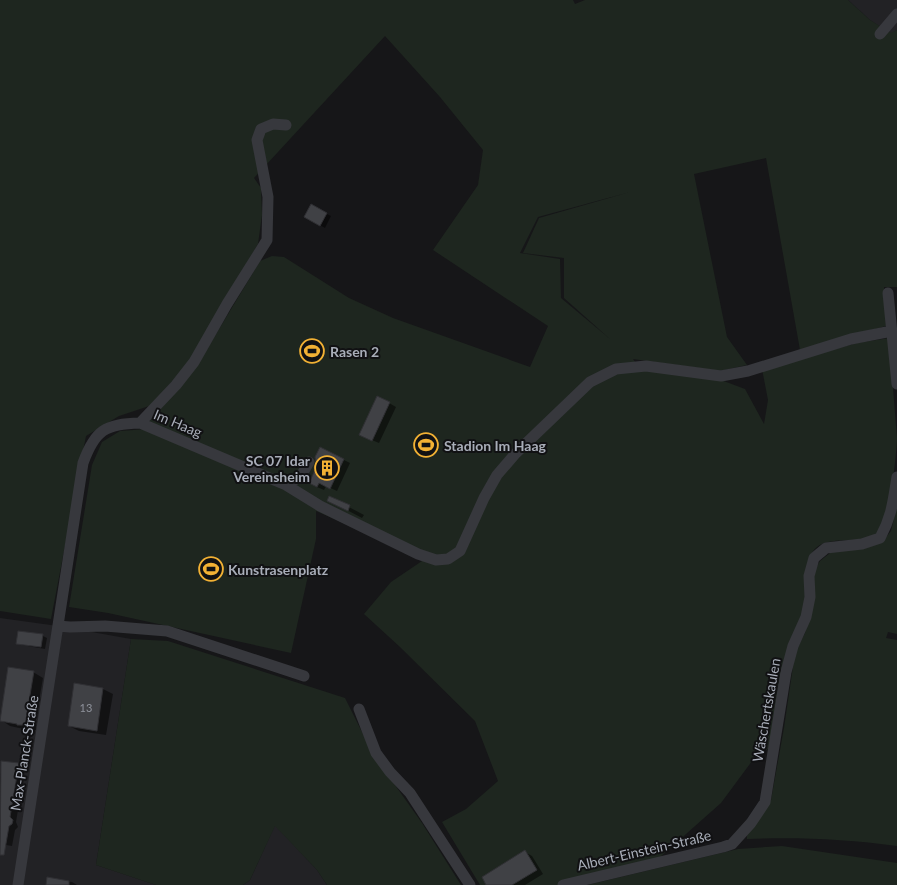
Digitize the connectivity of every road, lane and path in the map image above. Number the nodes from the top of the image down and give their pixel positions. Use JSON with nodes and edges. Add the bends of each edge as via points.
{"nodes":[{"id":1,"x":897,"y":14,"type":"edge"},
{"id":2,"x":880,"y":34,"type":"dead end"},
{"id":3,"x":286,"y":125,"type":"dead end"},
{"id":4,"x":888,"y":293,"type":"dead end"},
{"id":5,"x":892,"y":331,"type":"junction"},
{"id":6,"x":897,"y":384,"type":"edge"},
{"id":7,"x":140,"y":423,"type":"junction"},
{"id":8,"x":309,"y":462,"type":"dead end"},
{"id":9,"x":897,"y":477,"type":"edge"},
{"id":10,"x":286,"y":485,"type":"junction"},
{"id":11,"x":58,"y":626,"type":"junction"},
{"id":12,"x":304,"y":676,"type":"dead end"},
{"id":13,"x":359,"y":709,"type":"dead end"},
{"id":14,"x":732,"y":844,"type":"joint"},
{"id":15,"x":18,"y":885,"type":"edge"},
{"id":16,"x":470,"y":885,"type":"edge"},
{"id":17,"x":563,"y":885,"type":"edge"}],
"edges":[{"from":1,"to":2,"type":"street"},
{"from":3,"to":7,"type":"street","via":[[273,124],[261,129],[256,140],[268,197],[267,240],[194,362]]},
{"from":4,"to":5,"type":"street"},
{"from":5,"to":6,"type":"street"},
{"from":5,"to":10,"type":"street","name":"Im Haag","via":[[721,376],[646,366],[616,369],[590,382],[497,475],[460,551],[448,559],[436,560],[418,554],[320,506]]},
{"from":7,"to":10,"type":"street","name":"Im Haag"},
{"from":7,"to":11,"type":"street","name":"Im Haag","via":[[118,424],[97,434],[82,463]]},
{"from":8,"to":10,"type":"street","via":[[300,476]]},
{"from":9,"to":14,"type":"street","name":"Wäschertskaulen","via":[[893,508],[880,538],[862,544],[826,548],[814,558],[809,576],[810,598],[806,617],[786,672],[765,802]]},
{"from":11,"to":12,"type":"street","via":[[167,631]]},
{"from":11,"to":15,"type":"street","name":"Max-Planck-Straße"},
{"from":13,"to":16,"type":"street","via":[[376,753],[410,793]]},
{"from":14,"to":17,"type":"street","name":"Albert-Einstein-Straße"}]}
